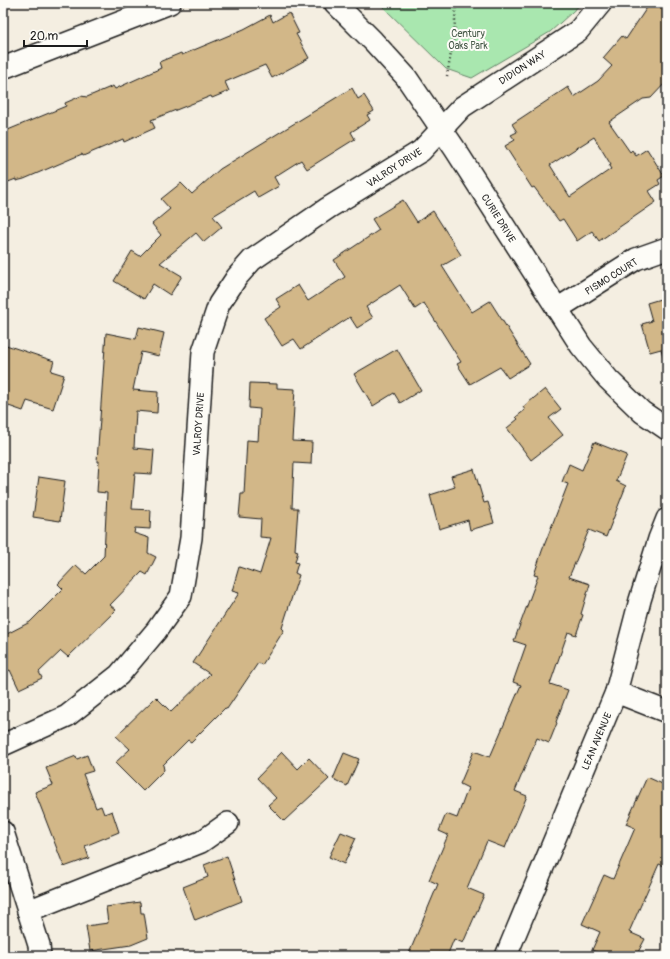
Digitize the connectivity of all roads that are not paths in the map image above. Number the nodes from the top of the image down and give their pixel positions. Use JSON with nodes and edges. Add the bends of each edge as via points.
{"nodes":[{"id":1,"x":170,"y":3,"type":"edge"},
{"id":2,"x":335,"y":3,"type":"edge"},
{"id":3,"x":601,"y":3,"type":"edge"},
{"id":4,"x":3,"y":68,"type":"edge"},
{"id":5,"x":442,"y":129,"type":"junction"},
{"id":6,"x":667,"y":248,"type":"edge"},
{"id":7,"x":557,"y":310,"type":"junction"},
{"id":8,"x":667,"y":429,"type":"edge"},
{"id":9,"x":667,"y":519,"type":"edge"},
{"id":10,"x":616,"y":692,"type":"junction"},
{"id":11,"x":667,"y":712,"type":"edge"},
{"id":12,"x":3,"y":745,"type":"edge"},
{"id":13,"x":228,"y":823,"type":"dead end"},
{"id":14,"x":3,"y":832,"type":"edge"},
{"id":15,"x":28,"y":911,"type":"junction"},
{"id":16,"x":40,"y":956,"type":"edge"},
{"id":17,"x":506,"y":956,"type":"edge"}],
"edges":[{"from":1,"to":4,"type":"street"},
{"from":2,"to":5,"type":"street","name":"CURIE DRIVE","via":[[406,77]]},
{"from":3,"to":5,"type":"street","name":"DIDION WAY","via":[[578,31],[462,107]]},
{"from":5,"to":7,"type":"street","name":"CURIE DRIVE"},
{"from":5,"to":12,"type":"street","name":"VALROY DRIVE","via":[[421,151],[328,208],[252,260],[237,277],[219,304],[203,352],[191,538],[181,596],[119,675],[67,716]]},
{"from":6,"to":7,"type":"street","name":"PISMO COURT","via":[[636,259]]},
{"from":7,"to":8,"type":"street","name":"CURIE DRIVE","via":[[581,346],[608,379],[642,412]]},
{"from":9,"to":10,"type":"street","name":"LEAN AVENUE","via":[[640,600]]},
{"from":10,"to":11,"type":"street"},
{"from":10,"to":17,"type":"street","name":"LEAN AVENUE"},
{"from":13,"to":15,"type":"street","via":[[201,842]]},
{"from":14,"to":15,"type":"street"},
{"from":15,"to":16,"type":"street"}]}
